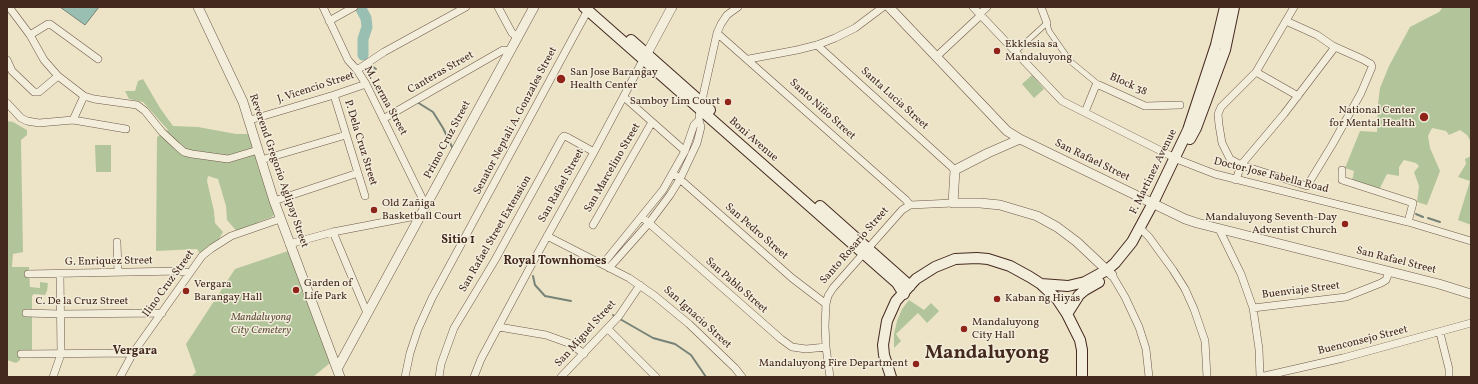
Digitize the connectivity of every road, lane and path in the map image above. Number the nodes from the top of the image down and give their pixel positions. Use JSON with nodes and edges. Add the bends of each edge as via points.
{"nodes":[{"id":1,"x":198,"y":7,"type":"edge"},
{"id":2,"x":323,"y":7,"type":"edge"},
{"id":3,"x":354,"y":7,"type":"edge"},
{"id":4,"x":466,"y":7,"type":"edge"},
{"id":5,"x":498,"y":7,"type":"edge"},
{"id":6,"x":534,"y":7,"type":"edge"},
{"id":7,"x":672,"y":7,"type":"edge"},
{"id":8,"x":738,"y":7,"type":"edge"},
{"id":9,"x":883,"y":7,"type":"edge"},
{"id":10,"x":889,"y":7,"type":"edge"},
{"id":11,"x":973,"y":7,"type":"edge"},
{"id":12,"x":987,"y":7,"type":"edge"},
{"id":13,"x":1041,"y":7,"type":"edge"},
{"id":14,"x":1225,"y":7,"type":"edge"},
{"id":15,"x":1234,"y":7,"type":"edge"},
{"id":16,"x":1294,"y":7,"type":"edge"},
{"id":17,"x":8,"y":8,"type":"edge"},
{"id":18,"x":588,"y":8,"type":"edge"},
{"id":19,"x":980,"y":15,"type":"junction"},
{"id":20,"x":329,"y":21,"type":"junction"},
{"id":21,"x":1286,"y":21,"type":"junction"},
{"id":22,"x":1046,"y":24,"type":"junction"},
{"id":23,"x":717,"y":33,"type":"junction"},
{"id":24,"x":30,"y":35,"type":"junction"},
{"id":25,"x":518,"y":37,"type":"junction"},
{"id":26,"x":818,"y":45,"type":"junction"},
{"id":27,"x":1335,"y":47,"type":"junction"},
{"id":28,"x":510,"y":51,"type":"junction"},
{"id":29,"x":1015,"y":52,"type":"junction"},
{"id":30,"x":645,"y":57,"type":"junction"},
{"id":31,"x":936,"y":57,"type":"junction"},
{"id":32,"x":749,"y":59,"type":"junction"},
{"id":33,"x":7,"y":60,"type":"edge"},
{"id":34,"x":98,"y":60,"type":"dead end"},
{"id":35,"x":357,"y":70,"type":"junction"},
{"id":36,"x":1256,"y":72,"type":"junction"},
{"id":37,"x":58,"y":76,"type":"junction"},
{"id":38,"x":366,"y":84,"type":"junction"},
{"id":39,"x":1099,"y":85,"type":"junction"},
{"id":40,"x":84,"y":96,"type":"junction"},
{"id":41,"x":334,"y":96,"type":"junction"},
{"id":42,"x":1298,"y":96,"type":"junction"},
{"id":43,"x":624,"y":97,"type":"junction"},
{"id":44,"x":7,"y":103,"type":"edge"},
{"id":45,"x":1180,"y":105,"type":"dead end"},
{"id":46,"x":701,"y":106,"type":"junction"},
{"id":47,"x":1085,"y":112,"type":"junction"},
{"id":48,"x":383,"y":119,"type":"junction"},
{"id":49,"x":73,"y":120,"type":"junction"},
{"id":50,"x":250,"y":120,"type":"junction"},
{"id":51,"x":699,"y":120,"type":"junction"},
{"id":52,"x":652,"y":122,"type":"junction"},
{"id":53,"x":126,"y":129,"type":"dead end"},
{"id":54,"x":346,"y":134,"type":"junction"},
{"id":55,"x":1020,"y":139,"type":"junction"},
{"id":56,"x":258,"y":150,"type":"junction"},
{"id":57,"x":685,"y":151,"type":"junction"},
{"id":58,"x":594,"y":152,"type":"junction"},
{"id":59,"x":1176,"y":159,"type":"junction"},
{"id":60,"x":261,"y":160,"type":"junction"},
{"id":61,"x":1241,"y":166,"type":"junction"},
{"id":62,"x":955,"y":170,"type":"junction"},
{"id":63,"x":1342,"y":170,"type":"dead end"},
{"id":64,"x":358,"y":173,"type":"junction"},
{"id":65,"x":673,"y":173,"type":"junction"},
{"id":66,"x":680,"y":179,"type":"junction"},
{"id":67,"x":1236,"y":180,"type":"junction"},
{"id":68,"x":365,"y":196,"type":"dead end"},
{"id":69,"x":274,"y":201,"type":"junction"},
{"id":70,"x":953,"y":203,"type":"junction"},
{"id":71,"x":1156,"y":204,"type":"junction"},
{"id":72,"x":910,"y":205,"type":"junction"},
{"id":73,"x":426,"y":206,"type":"junction"},
{"id":74,"x":421,"y":215,"type":"junction"},
{"id":75,"x":642,"y":217,"type":"junction"},
{"id":76,"x":280,"y":219,"type":"junction"},
{"id":77,"x":1408,"y":222,"type":"junction"},
{"id":78,"x":649,"y":223,"type":"junction"},
{"id":79,"x":593,"y":226,"type":"dead end"},
{"id":80,"x":1219,"y":229,"type":"junction"},
{"id":81,"x":1143,"y":230,"type":"junction"},
{"id":82,"x":333,"y":232,"type":"junction"},
{"id":83,"x":547,"y":236,"type":"junction"},
{"id":84,"x":1471,"y":241,"type":"edge"},
{"id":85,"x":117,"y":242,"type":"dead end"},
{"id":86,"x":289,"y":244,"type":"junction"},
{"id":87,"x":865,"y":250,"type":"junction"},
{"id":88,"x":606,"y":266,"type":"junction"},
{"id":89,"x":118,"y":272,"type":"junction"},
{"id":90,"x":1109,"y":272,"type":"junction"},
{"id":91,"x":1389,"y":272,"type":"junction"},
{"id":92,"x":28,"y":274,"type":"dead end"},
{"id":93,"x":60,"y":274,"type":"junction"},
{"id":94,"x":189,"y":274,"type":"junction"},
{"id":95,"x":1041,"y":284,"type":"junction"},
{"id":96,"x":640,"y":285,"type":"junction"},
{"id":97,"x":907,"y":290,"type":"junction"},
{"id":98,"x":1471,"y":294,"type":"edge"},
{"id":99,"x":826,"y":304,"type":"junction"},
{"id":100,"x":1253,"y":308,"type":"junction"},
{"id":101,"x":26,"y":313,"type":"dead end"},
{"id":102,"x":162,"y":313,"type":"junction"},
{"id":103,"x":367,"y":313,"type":"junction"},
{"id":104,"x":60,"y":314,"type":"junction"},
{"id":105,"x":1068,"y":314,"type":"junction"},
{"id":106,"x":1471,"y":324,"type":"edge"},
{"id":107,"x":499,"y":327,"type":"junction"},
{"id":108,"x":608,"y":328,"type":"junction"},
{"id":109,"x":1440,"y":332,"type":"junction"},
{"id":110,"x":826,"y":347,"type":"junction"},
{"id":111,"x":133,"y":353,"type":"junction"},
{"id":112,"x":21,"y":354,"type":"dead end"},
{"id":113,"x":61,"y":354,"type":"junction"},
{"id":114,"x":584,"y":354,"type":"junction"},
{"id":115,"x":338,"y":373,"type":"edge"},
{"id":116,"x":53,"y":377,"type":"edge"},
{"id":117,"x":120,"y":377,"type":"edge"},
{"id":118,"x":405,"y":377,"type":"edge"},
{"id":119,"x":439,"y":377,"type":"edge"},
{"id":120,"x":474,"y":377,"type":"edge"},
{"id":121,"x":561,"y":377,"type":"edge"},
{"id":122,"x":656,"y":377,"type":"edge"},
{"id":123,"x":742,"y":377,"type":"edge"},
{"id":124,"x":830,"y":377,"type":"edge"},
{"id":125,"x":891,"y":377,"type":"edge"},
{"id":126,"x":1082,"y":377,"type":"edge"},
{"id":127,"x":1149,"y":377,"type":"edge"},
{"id":128,"x":1207,"y":377,"type":"edge"},
{"id":129,"x":1260,"y":377,"type":"edge"},
{"id":130,"x":1449,"y":377,"type":"edge"}],
"edges":[{"from":1,"to":50,"type":"street","name":"Reverend Gregorio Aglipay Street"},
{"from":2,"to":20,"type":"street","name":"M. Lerma Street"},
{"from":3,"to":20,"type":"street"},
{"from":4,"to":35,"type":"street","via":[[384,52]]},
{"from":5,"to":25,"type":"street","via":[[512,33]]},
{"from":6,"to":25,"type":"street","name":"Primo Cruz Street"},
{"from":7,"to":30,"type":"street","name":"San Rafael Street"},
{"from":8,"to":23,"type":"street","via":[[727,15]]},
{"from":9,"to":26,"type":"street","via":[[855,28]]},
{"from":10,"to":31,"type":"street","name":"San Rafael Street"},
{"from":11,"to":19,"type":"street","name":"Doctor Jose Fabella Road"},
{"from":12,"to":19,"type":"street"},
{"from":13,"to":22,"type":"street"},
{"from":14,"to":59,"type":"main road","name":"F. Martinez Avenue","via":[[1216,45]]},
{"from":15,"to":59,"type":"main road","name":"F. Martinez Avenue","via":[[1224,50],[1196,128]]},
{"from":16,"to":21,"type":"street"},
{"from":17,"to":24,"type":"street"},
{"from":18,"to":30,"type":"main road","name":"Boni Avenue"},
{"from":18,"to":118,"type":"street","name":"Senator Neptali A. Gonzales Street","via":[[432,298],[418,329]]},
{"from":19,"to":29,"type":"street","name":"Doctor Jose Fabella Road"},
{"from":19,"to":31,"type":"street"},
{"from":20,"to":35,"type":"street","name":"M. Lerma Street","via":[[348,60]]},
{"from":21,"to":27,"type":"street","via":[[1317,35]]},
{"from":21,"to":36,"type":"street"},
{"from":22,"to":29,"type":"street"},
{"from":22,"to":39,"type":"street","via":[[1070,61]]},
{"from":23,"to":32,"type":"street","name":"Santo Niño Street"},
{"from":23,"to":46,"type":"street"},
{"from":24,"to":34,"type":"street","via":[[50,24]]},
{"from":24,"to":37,"type":"street","via":[[44,60]]},
{"from":25,"to":28,"type":"street","name":"Primo Cruz Street"},
{"from":26,"to":32,"type":"street"},
{"from":26,"to":62,"type":"street","name":"Santa Lucia Street"},
{"from":27,"to":42,"type":"street"},
{"from":27,"to":61,"type":"street","via":[[1372,65],[1372,68],[1361,93],[1307,186]]},
{"from":28,"to":48,"type":"street","name":"Canteras Street","via":[[503,50]]},
{"from":28,"to":73,"type":"street","name":"Primo Cruz Street"},
{"from":29,"to":47,"type":"street","name":"Doctor Jose Fabella Road","via":[[1062,101]]},
{"from":30,"to":43,"type":"street","name":"San Rafael Street"},
{"from":30,"to":46,"type":"main road","name":"Boni Avenue"},
{"from":31,"to":55,"type":"street","name":"San Rafael Street","via":[[1007,131]]},
{"from":32,"to":72,"type":"street","name":"Santo Niño Street"},
{"from":33,"to":37,"type":"street","via":[[12,71],[34,92],[39,92]]},
{"from":35,"to":38,"type":"street","name":"M. Lerma Street"},
{"from":36,"to":42,"type":"street"},
{"from":36,"to":61,"type":"street","via":[[1221,107],[1218,114],[1222,143],[1228,158]]},
{"from":37,"to":40,"type":"street"},
{"from":38,"to":41,"type":"street","name":"J. Vicencio Street"},
{"from":38,"to":48,"type":"street","name":"M. Lerma Street"},
{"from":39,"to":45,"type":"street","name":"Block 38","via":[[1145,106]]},
{"from":39,"to":47,"type":"street","name":"Block 38","via":[[1096,85]]},
{"from":40,"to":49,"type":"street"},
{"from":40,"to":56,"type":"street","via":[[137,105],[184,152],[228,159]]},
{"from":41,"to":50,"type":"street","name":"J. Vicencio Street"},
{"from":41,"to":54,"type":"street","name":"P. Dela Cruz Street"},
{"from":42,"to":61,"type":"street"},
{"from":43,"to":52,"type":"street"},
{"from":43,"to":58,"type":"street","name":"San Rafael Street"},
{"from":44,"to":49,"type":"street","via":[[27,121],[39,123]]},
{"from":46,"to":51,"type":"street"},
{"from":46,"to":87,"type":"main road","name":"Boni Avenue"},
{"from":47,"to":59,"type":"street","name":"Doctor Jose Fabella Road"},
{"from":48,"to":73,"type":"street","name":"M. Lerma Street"},
{"from":49,"to":53,"type":"street"},
{"from":50,"to":56,"type":"street","name":"Reverend Gregorio Aglipay Street"},
{"from":51,"to":57,"type":"street","via":[[694,125]]},
{"from":51,"to":66,"type":"street","via":[[702,126],[697,143]]},
{"from":52,"to":57,"type":"street"},
{"from":52,"to":79,"type":"street","name":"San Marcelino Street"},
{"from":54,"to":60,"type":"street"},
{"from":54,"to":64,"type":"street","name":"P. Dela Cruz Street"},
{"from":55,"to":62,"type":"street"},
{"from":55,"to":71,"type":"street","name":"San Rafael Street"},
{"from":56,"to":60,"type":"street","name":"Reverend Gregorio Aglipay Street"},
{"from":57,"to":65,"type":"street"},
{"from":58,"to":83,"type":"street","name":"San Rafael Street"},
{"from":58,"to":119,"type":"street","name":"San Rafael Street Extension","via":[[567,137],[562,138],[495,260],[454,328]]},
{"from":59,"to":67,"type":"street","name":"Doctor Jose Fabella Road"},
{"from":59,"to":71,"type":"main road","name":"F. Martinez Avenue"},
{"from":60,"to":69,"type":"street","name":"Reverend Gregorio Aglipay Street"},
{"from":61,"to":67,"type":"street"},
{"from":62,"to":70,"type":"street"},
{"from":63,"to":77,"type":"street","via":[[1342,180],[1414,202]]},
{"from":64,"to":68,"type":"street","name":"P. Dela Cruz Street"},
{"from":64,"to":69,"type":"street"},
{"from":65,"to":66,"type":"street","name":"San Pedro Street"},
{"from":65,"to":75,"type":"street"},
{"from":66,"to":78,"type":"street"},
{"from":66,"to":99,"type":"street","name":"San Pedro Street","via":[[792,278]]},
{"from":67,"to":77,"type":"street","name":"Doctor Jose Fabella Road"},
{"from":69,"to":76,"type":"street","name":"Reverend Gregorio Aglipay Street"},
{"from":70,"to":72,"type":"street"},
{"from":70,"to":90,"type":"street","via":[[1000,205],[1037,216],[1077,242]]},
{"from":71,"to":80,"type":"street","name":"San Rafael Street","via":[[1185,219]]},
{"from":71,"to":81,"type":"main road","name":"F. Martinez Avenue"},
{"from":72,"to":87,"type":"street","name":"Santo Rosario Street","via":[[902,210]]},
{"from":73,"to":74,"type":"street","name":"Primo Cruz Street"},
{"from":74,"to":82,"type":"street"},
{"from":74,"to":103,"type":"street","name":"Primo Cruz Street"},
{"from":75,"to":78,"type":"street","name":"San Pablo Street"},
{"from":75,"to":88,"type":"street"},
{"from":76,"to":86,"type":"street","name":"Reverend Gregorio Aglipay Street"},
{"from":76,"to":94,"type":"street","name":"Ilino Cruz Street","via":[[247,229],[225,240],[202,256]]},
{"from":77,"to":84,"type":"street","name":"Doctor Jose Fabella Road"},
{"from":78,"to":88,"type":"street"},
{"from":78,"to":110,"type":"street","name":"San Pablo Street","via":[[792,347]]},
{"from":80,"to":91,"type":"street","name":"San Rafael Street"},
{"from":80,"to":100,"type":"street","via":[[1241,274]]},
{"from":81,"to":90,"type":"main road","name":"F. Martinez Avenue"},
{"from":81,"to":128,"type":"street","via":[[1173,270],[1194,309],[1204,341]]},
{"from":82,"to":86,"type":"street"},
{"from":82,"to":103,"type":"street"},
{"from":83,"to":88,"type":"street","name":"San Ignacio Street"},
{"from":83,"to":107,"type":"street","name":"San Rafael Street"},
{"from":85,"to":89,"type":"street"},
{"from":86,"to":115,"type":"street","name":"Reverend Gregorio Aglipay Street"},
{"from":87,"to":97,"type":"main road","name":"Boni Avenue"},
{"from":87,"to":99,"type":"street","name":"Santo Rosario Street","via":[[833,288]]},
{"from":88,"to":96,"type":"street","name":"San Ignacio Street"},
{"from":89,"to":93,"type":"street","name":"G. Enriquez Street"},
{"from":89,"to":94,"type":"street","name":"G. Enriquez Street","via":[[180,271]]},
{"from":90,"to":95,"type":"main road","name":"F. Martinez Avenue","via":[[1077,285]]},
{"from":90,"to":105,"type":"main road","name":"F. Martinez Avenue","via":[[1079,295]]},
{"from":90,"to":127,"type":"street","via":[[1126,297],[1139,327],[1146,349]]},
{"from":91,"to":98,"type":"street","name":"San Rafael Street"},
{"from":91,"to":100,"type":"street","name":"Buenviaje Street","via":[[1386,280],[1381,283],[1346,297]]},
{"from":92,"to":93,"type":"street","name":"G. Enriquez Street"},
{"from":93,"to":104,"type":"street"},
{"from":94,"to":102,"type":"street","name":"Ilino Cruz Street"},
{"from":95,"to":97,"type":"main road","via":[[1010,266],[971,258],[955,259],[940,264],[916,279]]},
{"from":95,"to":105,"type":"main road"},
{"from":96,"to":108,"type":"street","name":"San Miguel Street"},
{"from":96,"to":123,"type":"street","name":"San Ignacio Street","via":[[684,319]]},
{"from":97,"to":125,"type":"main road","via":[[896,301],[884,332],[884,355]]},
{"from":99,"to":110,"type":"street","name":"Santo Rosario Street"},
{"from":100,"to":129,"type":"street"},
{"from":101,"to":104,"type":"street","name":"C. De la Cruz Street"},
{"from":102,"to":104,"type":"street","name":"C. De la Cruz Street"},
{"from":102,"to":111,"type":"street","name":"Ilino Cruz Street"},
{"from":103,"to":115,"type":"street","name":"Primo Cruz Street"},
{"from":104,"to":113,"type":"street"},
{"from":105,"to":126,"type":"main road","via":[[1076,329],[1082,350]]},
{"from":106,"to":109,"type":"street","name":"Buenconsejo Street"},
{"from":107,"to":114,"type":"street","via":[[546,335],[571,344]]},
{"from":107,"to":120,"type":"street","name":"San Rafael Street"},
{"from":108,"to":114,"type":"street","name":"San Miguel Street"},
{"from":108,"to":122,"type":"street"},
{"from":109,"to":129,"type":"street","name":"Buenconsejo Street"},
{"from":109,"to":130,"type":"street"},
{"from":110,"to":124,"type":"street","name":"Santo Rosario Street"},
{"from":111,"to":113,"type":"street"},
{"from":111,"to":117,"type":"street","name":"Ilino Cruz Street"},
{"from":112,"to":113,"type":"street"},
{"from":113,"to":116,"type":"street"},
{"from":114,"to":121,"type":"street","name":"San Miguel Street"}]}
